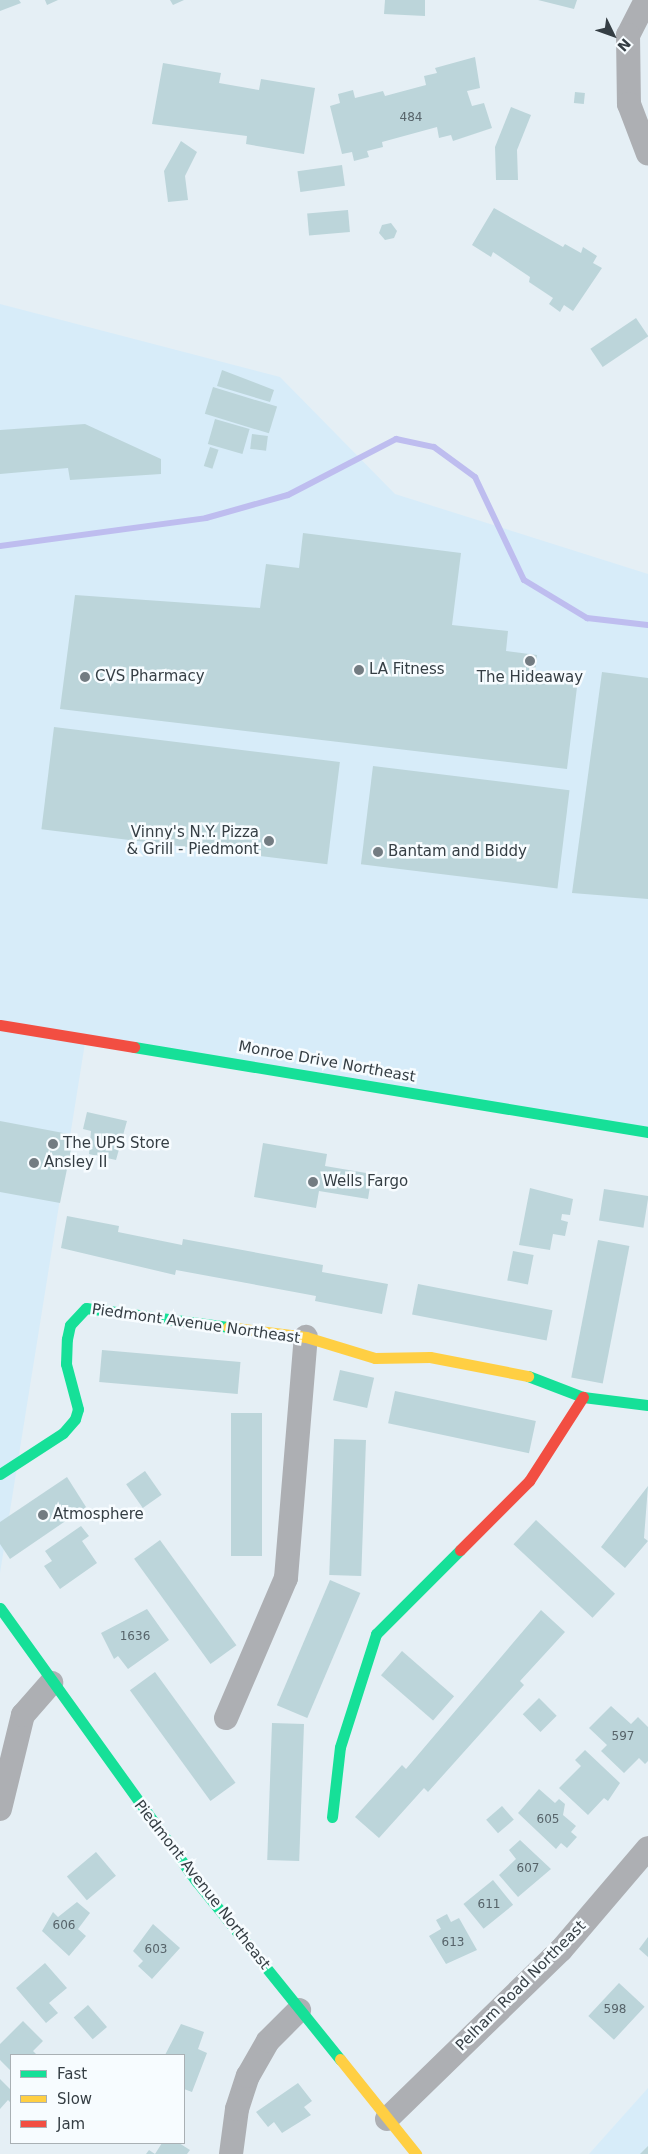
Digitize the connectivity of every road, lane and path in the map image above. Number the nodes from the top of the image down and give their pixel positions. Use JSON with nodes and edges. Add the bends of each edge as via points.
{"nodes":[{"id":1,"x":646,"y":0,"type":"edge"},
{"id":2,"x":648,"y":154,"type":"edge"},
{"id":3,"x":0,"y":1025,"type":"edge"},
{"id":4,"x":648,"y":1132,"type":"edge"},
{"id":5,"x":306,"y":1337,"type":"junction"},
{"id":6,"x":583,"y":1397,"type":"junction"},
{"id":7,"x":648,"y":1405,"type":"edge"},
{"id":8,"x":0,"y":1474,"type":"edge"},
{"id":9,"x":0,"y":1608,"type":"edge"},
{"id":10,"x":51,"y":1683,"type":"junction"},
{"id":11,"x":226,"y":1718,"type":"dead end"},
{"id":12,"x":0,"y":1809,"type":"edge"},
{"id":13,"x":332,"y":1817,"type":"dead end"},
{"id":14,"x":648,"y":1848,"type":"edge"},
{"id":15,"x":299,"y":2010,"type":"junction"},
{"id":16,"x":387,"y":2119,"type":"junction"},
{"id":17,"x":231,"y":2154,"type":"edge"},
{"id":18,"x":416,"y":2154,"type":"edge"}],
"edges":[{"from":1,"to":2,"type":"street","via":[[628,35],[629,104]]},
{"from":3,"to":4,"type":"main road","name":"Monroe Drive Northeast"},
{"from":5,"to":6,"type":"main road","via":[[375,1358],[430,1356],[526,1376]]},
{"from":5,"to":8,"type":"main road","name":"Piedmont Avenue Northeast","via":[[86,1308],[70,1325],[67,1339],[66,1364],[78,1409],[75,1419],[63,1433]]},
{"from":5,"to":11,"type":"street","name":"Piedmont Avenue Northeast","via":[[286,1578]]},
{"from":6,"to":7,"type":"main road"},
{"from":6,"to":13,"type":"main road","via":[[529,1481],[376,1634],[340,1747]]},
{"from":9,"to":10,"type":"main road","name":"Piedmont Avenue Northeast"},
{"from":10,"to":12,"type":"street","via":[[23,1715]]},
{"from":10,"to":15,"type":"main road","name":"Piedmont Avenue Northeast","via":[[197,1882]]},
{"from":14,"to":16,"type":"street","name":"Pelham Road Northeast","via":[[560,1950]]},
{"from":15,"to":16,"type":"main road","name":"Piedmont Avenue Northeast"},
{"from":15,"to":17,"type":"street","via":[[268,2041],[248,2076],[237,2109]]},
{"from":16,"to":18,"type":"main road","name":"Piedmont Avenue Northeast"}]}
